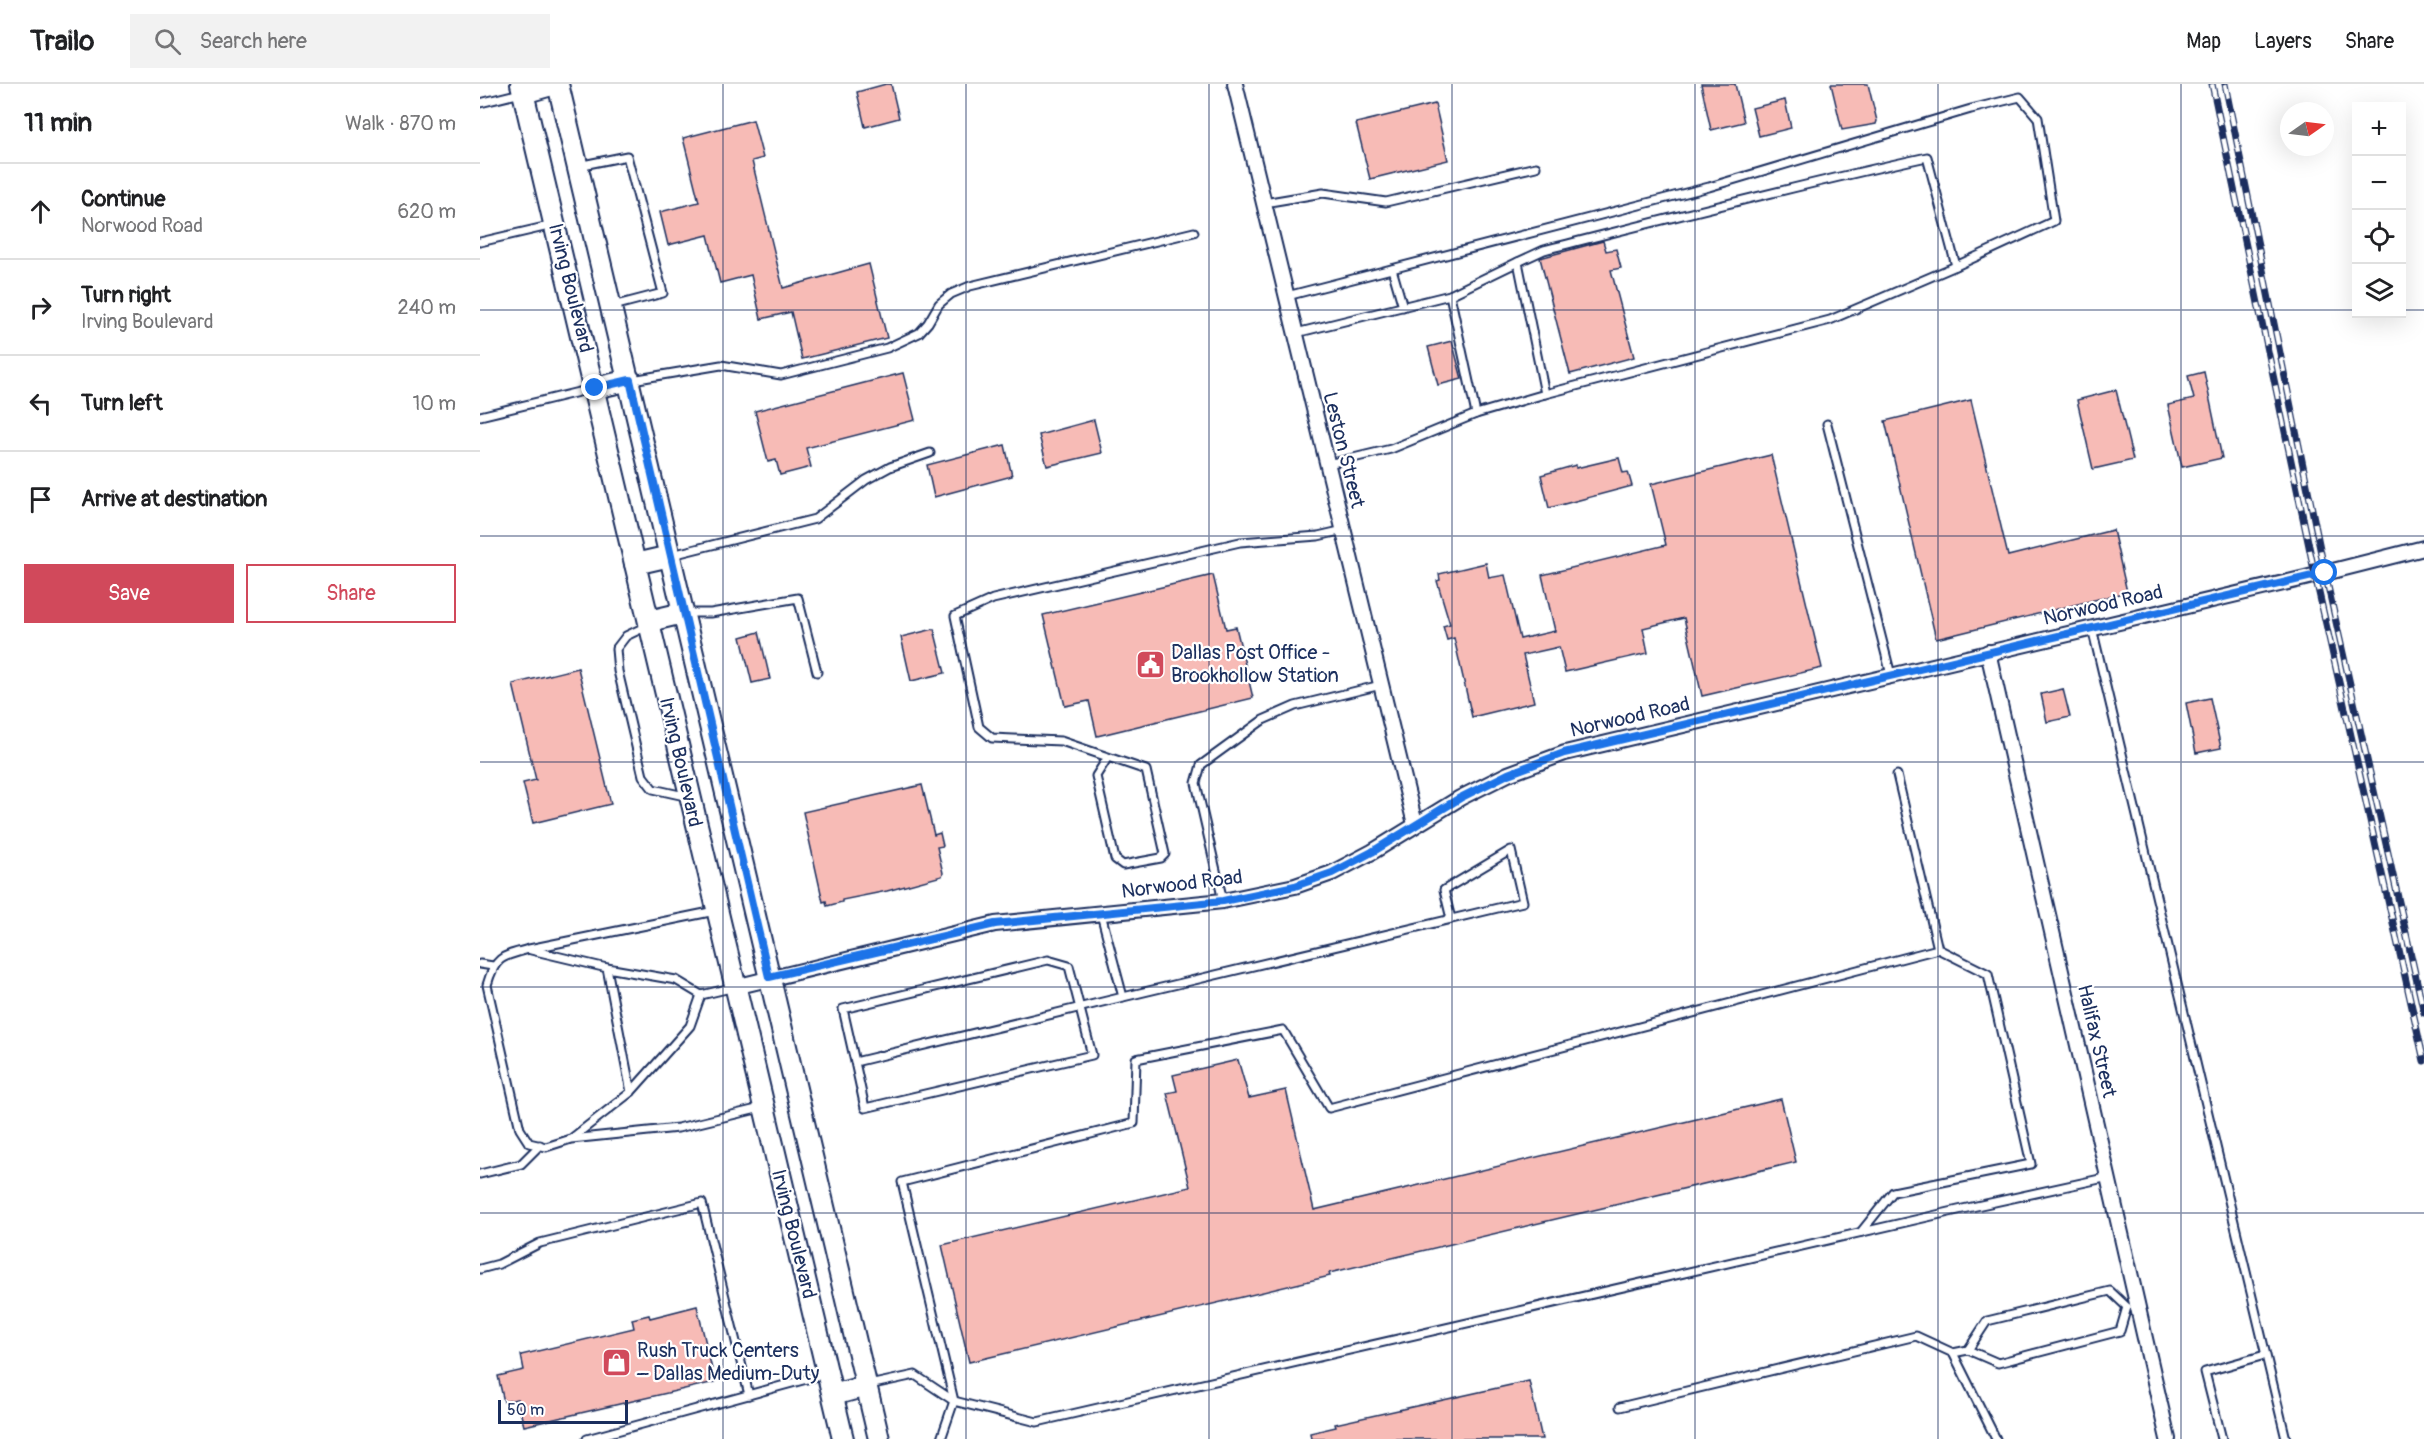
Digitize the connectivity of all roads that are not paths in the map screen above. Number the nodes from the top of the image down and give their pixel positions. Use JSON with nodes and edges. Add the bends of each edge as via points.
{"nodes":[{"id":1,"x":557,"y":84,"type":"edge"},
{"id":2,"x":1235,"y":84,"type":"edge"},
{"id":3,"x":522,"y":88,"type":"edge"},
{"id":4,"x":480,"y":103,"type":"edge"},
{"id":5,"x":578,"y":166,"type":"junction"},
{"id":6,"x":1536,"y":167,"type":"dead end"},
{"id":7,"x":1264,"y":203,"type":"junction"},
{"id":8,"x":555,"y":225,"type":"junction"},
{"id":9,"x":1194,"y":232,"type":"dead end"},
{"id":10,"x":480,"y":242,"type":"edge"},
{"id":11,"x":1518,"y":262,"type":"junction"},
{"id":12,"x":1956,"y":266,"type":"junction"},
{"id":13,"x":1392,"y":268,"type":"junction"},
{"id":14,"x":1450,"y":295,"type":"junction"},
{"id":15,"x":1287,"y":296,"type":"junction"},
{"id":16,"x":612,"y":306,"type":"junction"},
{"id":17,"x":1403,"y":307,"type":"junction"},
{"id":18,"x":1296,"y":333,"type":"junction"},
{"id":19,"x":630,"y":380,"type":"junction"},
{"id":20,"x":595,"y":388,"type":"junction"},
{"id":21,"x":1545,"y":394,"type":"junction"},
{"id":22,"x":1476,"y":414,"type":"junction"},
{"id":23,"x":480,"y":416,"type":"edge"},
{"id":24,"x":1827,"y":424,"type":"dead end"},
{"id":25,"x":930,"y":453,"type":"dead end"},
{"id":26,"x":1328,"y":464,"type":"junction"},
{"id":27,"x":1344,"y":530,"type":"junction"},
{"id":28,"x":2424,"y":548,"type":"edge"},
{"id":29,"x":670,"y":556,"type":"junction"},
{"id":30,"x":635,"y":564,"type":"junction"},
{"id":31,"x":683,"y":613,"type":"junction"},
{"id":32,"x":649,"y":623,"type":"junction"},
{"id":33,"x":2092,"y":628,"type":"junction"},
{"id":34,"x":1988,"y":652,"type":"junction"},
{"id":35,"x":817,"y":672,"type":"dead end"},
{"id":36,"x":1891,"y":675,"type":"junction"},
{"id":37,"x":1381,"y":685,"type":"junction"},
{"id":38,"x":1107,"y":757,"type":"junction"},
{"id":39,"x":1897,"y":775,"type":"dead end"},
{"id":40,"x":690,"y":798,"type":"junction"},
{"id":41,"x":1415,"y":824,"type":"junction"},
{"id":42,"x":1223,"y":901,"type":"junction"},
{"id":43,"x":716,"y":911,"type":"junction"},
{"id":44,"x":1101,"y":914,"type":"junction"},
{"id":45,"x":1451,"y":919,"type":"junction"},
{"id":46,"x":529,"y":949,"type":"junction"},
{"id":47,"x":1938,"y":949,"type":"junction"},
{"id":48,"x":480,"y":964,"type":"edge"},
{"id":49,"x":492,"y":966,"type":"junction"},
{"id":50,"x":607,"y":968,"type":"junction"},
{"id":51,"x":769,"y":977,"type":"junction"},
{"id":52,"x":735,"y":987,"type":"junction"},
{"id":53,"x":701,"y":995,"type":"junction"},
{"id":54,"x":1123,"y":997,"type":"junction"},
{"id":55,"x":1080,"y":1008,"type":"junction"},
{"id":56,"x":855,"y":1062,"type":"junction"},
{"id":57,"x":631,"y":1092,"type":"junction"},
{"id":58,"x":764,"y":1108,"type":"junction"},
{"id":59,"x":572,"y":1139,"type":"junction"},
{"id":60,"x":540,"y":1145,"type":"junction"},
{"id":61,"x":480,"y":1174,"type":"edge"},
{"id":62,"x":2109,"y":1177,"type":"junction"},
{"id":63,"x":1861,"y":1232,"type":"junction"},
{"id":64,"x":480,"y":1269,"type":"edge"},
{"id":65,"x":2133,"y":1305,"type":"junction"},
{"id":66,"x":1968,"y":1350,"type":"junction"},
{"id":67,"x":1953,"y":1353,"type":"junction"},
{"id":68,"x":2265,"y":1355,"type":"junction"},
{"id":69,"x":827,"y":1373,"type":"junction"},
{"id":70,"x":866,"y":1386,"type":"junction"},
{"id":71,"x":749,"y":1395,"type":"junction"},
{"id":72,"x":833,"y":1395,"type":"junction"},
{"id":73,"x":954,"y":1401,"type":"junction"},
{"id":74,"x":1620,"y":1407,"type":"dead end"},
{"id":75,"x":587,"y":1439,"type":"edge"},
{"id":76,"x":843,"y":1439,"type":"edge"},
{"id":77,"x":879,"y":1439,"type":"edge"},
{"id":78,"x":940,"y":1439,"type":"edge"},
{"id":79,"x":1996,"y":1439,"type":"edge"},
{"id":80,"x":2168,"y":1439,"type":"edge"},
{"id":81,"x":2222,"y":1439,"type":"edge"},
{"id":82,"x":2286,"y":1439,"type":"edge"}],
"edges":[{"from":1,"to":3,"type":"main road"},
{"from":1,"to":5,"type":"main road","name":"Irving Boulevard"},
{"from":2,"to":7,"type":"street","name":"Leston Street"},
{"from":3,"to":4,"type":"lane"},
{"from":3,"to":8,"type":"main road","name":"Irving Boulevard"},
{"from":5,"to":16,"type":"main road","name":"Irving Boulevard"},
{"from":5,"to":16,"type":"lane","via":[[627,156],[663,293]]},
{"from":6,"to":7,"type":"lane","via":[[1386,202],[1323,193]]},
{"from":7,"to":15,"type":"street","name":"Leston Street"},
{"from":8,"to":10,"type":"lane"},
{"from":8,"to":20,"type":"main road","name":"Irving Boulevard"},
{"from":9,"to":19,"type":"lane","via":[[970,286],[939,304],[919,333],[887,348],[816,367],[781,375],[721,365]]},
{"from":11,"to":12,"type":"lane","via":[[1544,250],[1927,157]]},
{"from":11,"to":14,"type":"lane"},
{"from":11,"to":21,"type":"lane"},
{"from":12,"to":13,"type":"lane","via":[[2054,221],[2038,118],[2020,98],[1709,187]]},
{"from":12,"to":21,"type":"lane","via":[[1830,320]]},
{"from":13,"to":15,"type":"lane"},
{"from":13,"to":17,"type":"lane"},
{"from":14,"to":17,"type":"lane"},
{"from":14,"to":22,"type":"lane"},
{"from":15,"to":18,"type":"street","name":"Leston Street"},
{"from":16,"to":19,"type":"main road","name":"Irving Boulevard"},
{"from":17,"to":18,"type":"lane"},
{"from":18,"to":26,"type":"street","name":"Leston Street"},
{"from":19,"to":20,"type":"main road"},
{"from":19,"to":29,"type":"main road","name":"Irving Boulevard"},
{"from":20,"to":23,"type":"lane"},
{"from":20,"to":30,"type":"main road","name":"Irving Boulevard"},
{"from":21,"to":22,"type":"lane"},
{"from":22,"to":26,"type":"lane","via":[[1391,449]]},
{"from":24,"to":36,"type":"lane"},
{"from":25,"to":29,"type":"lane","via":[[866,480],[815,519]]},
{"from":26,"to":27,"type":"street","name":"Leston Street"},
{"from":27,"to":37,"type":"street","name":"Leston Street"},
{"from":27,"to":38,"type":"lane","via":[[1220,546],[993,599],[955,616],[979,728],[992,738],[1061,741]]},
{"from":28,"to":33,"type":"street","name":"Norwood Road"},
{"from":29,"to":30,"type":"main road"},
{"from":29,"to":31,"type":"main road","name":"Irving Boulevard"},
{"from":30,"to":32,"type":"main road","name":"Irving Boulevard"},
{"from":31,"to":32,"type":"main road"},
{"from":31,"to":35,"type":"lane","via":[[711,614],[798,598]]},
{"from":31,"to":51,"type":"main road","name":"Irving Boulevard"},
{"from":32,"to":40,"type":"main road","name":"Irving Boulevard"},
{"from":32,"to":40,"type":"lane","via":[[627,636],[616,649],[620,682],[643,776],[653,789]]},
{"from":33,"to":34,"type":"street","name":"Norwood Road"},
{"from":33,"to":68,"type":"lane"},
{"from":34,"to":36,"type":"street","name":"Norwood Road"},
{"from":34,"to":62,"type":"street","name":"Halifax Street"},
{"from":36,"to":41,"type":"street","name":"Norwood Road","via":[[1564,753],[1508,774]]},
{"from":37,"to":41,"type":"street","name":"Leston Street"},
{"from":37,"to":42,"type":"lane","via":[[1295,706],[1263,720],[1201,765],[1196,783]]},
{"from":38,"to":38,"type":"lane","via":[[1146,770],[1165,854],[1161,858],[1123,865],[1115,860],[1096,776]]},
{"from":39,"to":47,"type":"lane"},
{"from":40,"to":43,"type":"main road","name":"Irving Boulevard"},
{"from":41,"to":42,"type":"street","name":"Norwood Road","via":[[1332,873],[1295,886]]},
{"from":42,"to":44,"type":"street","name":"Norwood Road"},
{"from":43,"to":46,"type":"lane"},
{"from":43,"to":52,"type":"main road","name":"Irving Boulevard"},
{"from":44,"to":51,"type":"street","name":"Norwood Road","via":[[995,924]]},
{"from":44,"to":54,"type":"lane"},
{"from":45,"to":45,"type":"lane","via":[[1523,902],[1510,850],[1444,890]]},
{"from":45,"to":54,"type":"lane"},
{"from":46,"to":49,"type":"lane","via":[[503,956]]},
{"from":46,"to":50,"type":"lane"},
{"from":47,"to":63,"type":"lane","via":[[1988,974],[2031,1164],[1893,1192]]},
{"from":47,"to":73,"type":"lane","via":[[1329,1108],[1283,1030],[1136,1059],[1134,1123],[902,1182]]},
{"from":48,"to":49,"type":"lane"},
{"from":49,"to":60,"type":"lane","via":[[488,984],[520,1129],[529,1143]]},
{"from":50,"to":53,"type":"lane","via":[[676,980]]},
{"from":50,"to":57,"type":"lane"},
{"from":51,"to":52,"type":"street","name":"Norwood Road"},
{"from":51,"to":70,"type":"main road","name":"Irving Boulevard"},
{"from":52,"to":53,"type":"lane"},
{"from":52,"to":58,"type":"main road","name":"Irving Boulevard"},
{"from":53,"to":57,"type":"lane","via":[[690,1026]]},
{"from":54,"to":55,"type":"lane"},
{"from":55,"to":56,"type":"lane"},
{"from":55,"to":56,"type":"lane","via":[[1092,1055],[865,1108]]},
{"from":55,"to":56,"type":"lane","via":[[1069,966],[1047,960],[854,1006],[843,1009]]},
{"from":57,"to":59,"type":"lane"},
{"from":58,"to":59,"type":"lane","via":[[678,1128]]},
{"from":58,"to":69,"type":"main road","name":"Irving Boulevard"},
{"from":59,"to":60,"type":"lane","via":[[546,1147]]},
{"from":60,"to":61,"type":"lane","via":[[520,1164]]},
{"from":62,"to":63,"type":"lane"},
{"from":62,"to":65,"type":"street","name":"Halifax Street"},
{"from":63,"to":73,"type":"lane","via":[[1037,1422]]},
{"from":64,"to":71,"type":"lane","via":[[540,1243],[702,1203]]},
{"from":65,"to":66,"type":"lane","via":[[2110,1291],[1988,1321]]},
{"from":65,"to":66,"type":"lane","via":[[2120,1331],[1998,1363]]},
{"from":65,"to":80,"type":"street","name":"Halifax Street"},
{"from":66,"to":67,"type":"lane"},
{"from":67,"to":74,"type":"lane","via":[[1916,1336]]},
{"from":67,"to":79,"type":"lane"},
{"from":68,"to":81,"type":"lane","via":[[2205,1372]]},
{"from":68,"to":82,"type":"lane"},
{"from":69,"to":71,"type":"lane"},
{"from":69,"to":72,"type":"main road","name":"Irving Boulevard"},
{"from":70,"to":72,"type":"main road"},
{"from":70,"to":73,"type":"lane","via":[[915,1375]]},
{"from":70,"to":77,"type":"main road","name":"Irving Boulevard"},
{"from":71,"to":75,"type":"lane"},
{"from":72,"to":76,"type":"main road","name":"Irving Boulevard"},
{"from":73,"to":78,"type":"lane"}]}
